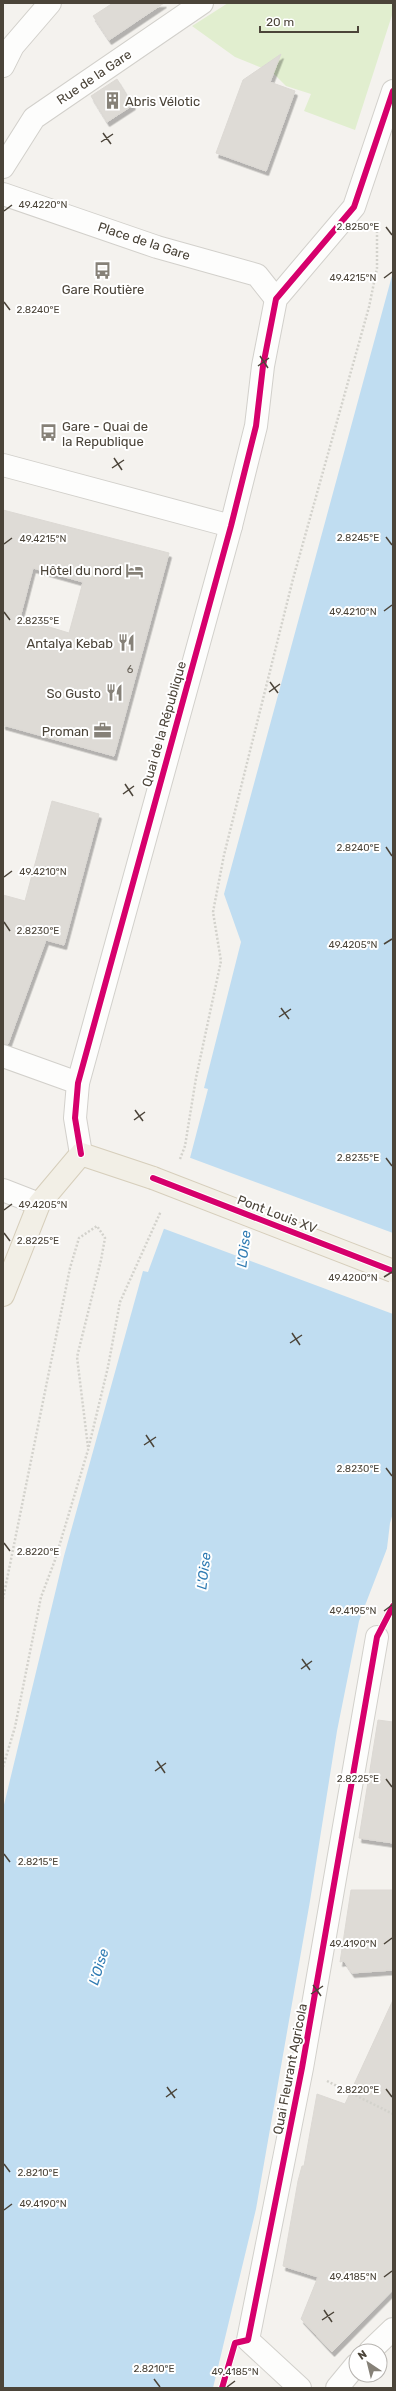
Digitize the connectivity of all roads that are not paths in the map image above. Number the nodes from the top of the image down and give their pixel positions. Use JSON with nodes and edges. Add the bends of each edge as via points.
{"nodes":[{"id":1,"x":50,"y":3,"type":"edge"},
{"id":2,"x":202,"y":3,"type":"edge"},
{"id":3,"x":3,"y":66,"type":"edge"},
{"id":4,"x":393,"y":91,"type":"edge"},
{"id":5,"x":3,"y":168,"type":"edge"},
{"id":6,"x":3,"y":194,"type":"edge"},
{"id":7,"x":276,"y":299,"type":"junction"},
{"id":8,"x":3,"y":465,"type":"edge"},
{"id":9,"x":231,"y":526,"type":"junction"},
{"id":10,"x":3,"y":1056,"type":"edge"},
{"id":11,"x":78,"y":1083,"type":"junction"},
{"id":12,"x":81,"y":1154,"type":"junction"},
{"id":13,"x":3,"y":1190,"type":"edge"},
{"id":14,"x":39,"y":1204,"type":"junction"},
{"id":15,"x":393,"y":1271,"type":"edge"},
{"id":16,"x":3,"y":1295,"type":"edge"},
{"id":17,"x":377,"y":1637,"type":"dead end"},
{"id":18,"x":393,"y":2328,"type":"edge"},
{"id":19,"x":378,"y":2343,"type":"edge"},
{"id":20,"x":348,"y":2375,"type":"edge"},
{"id":21,"x":300,"y":2388,"type":"edge"},
{"id":22,"x":337,"y":2388,"type":"edge"}],
"edges":[{"from":1,"to":3,"type":"street","via":[[12,46]]},
{"from":2,"to":5,"type":"street","name":"Rue de la Gare","via":[[34,118]]},
{"from":4,"to":7,"type":"street","via":[[354,207]]},
{"from":6,"to":7,"type":"street","name":"Place de la Gare","via":[[157,247],[257,275]]},
{"from":7,"to":9,"type":"street","name":"Quai de la République","via":[[263,366],[256,426]]},
{"from":8,"to":9,"type":"street"},
{"from":9,"to":11,"type":"street","name":"Quai de la République"},
{"from":10,"to":11,"type":"street"},
{"from":11,"to":12,"type":"street","name":"Quai de la République","via":[[75,1118]]},
{"from":12,"to":14,"type":"main road"},
{"from":12,"to":15,"type":"main road","name":"Pont Louis XV","bridge":true,"via":[[153,1178]]},
{"from":13,"to":14,"type":"street"},
{"from":14,"to":16,"type":"main road"},
{"from":17,"to":21,"type":"street","name":"Quai Fleurant Agricola","via":[[302,2068],[248,2340]]},
{"from":18,"to":19,"type":"street"},
{"from":20,"to":22,"type":"street"}]}
